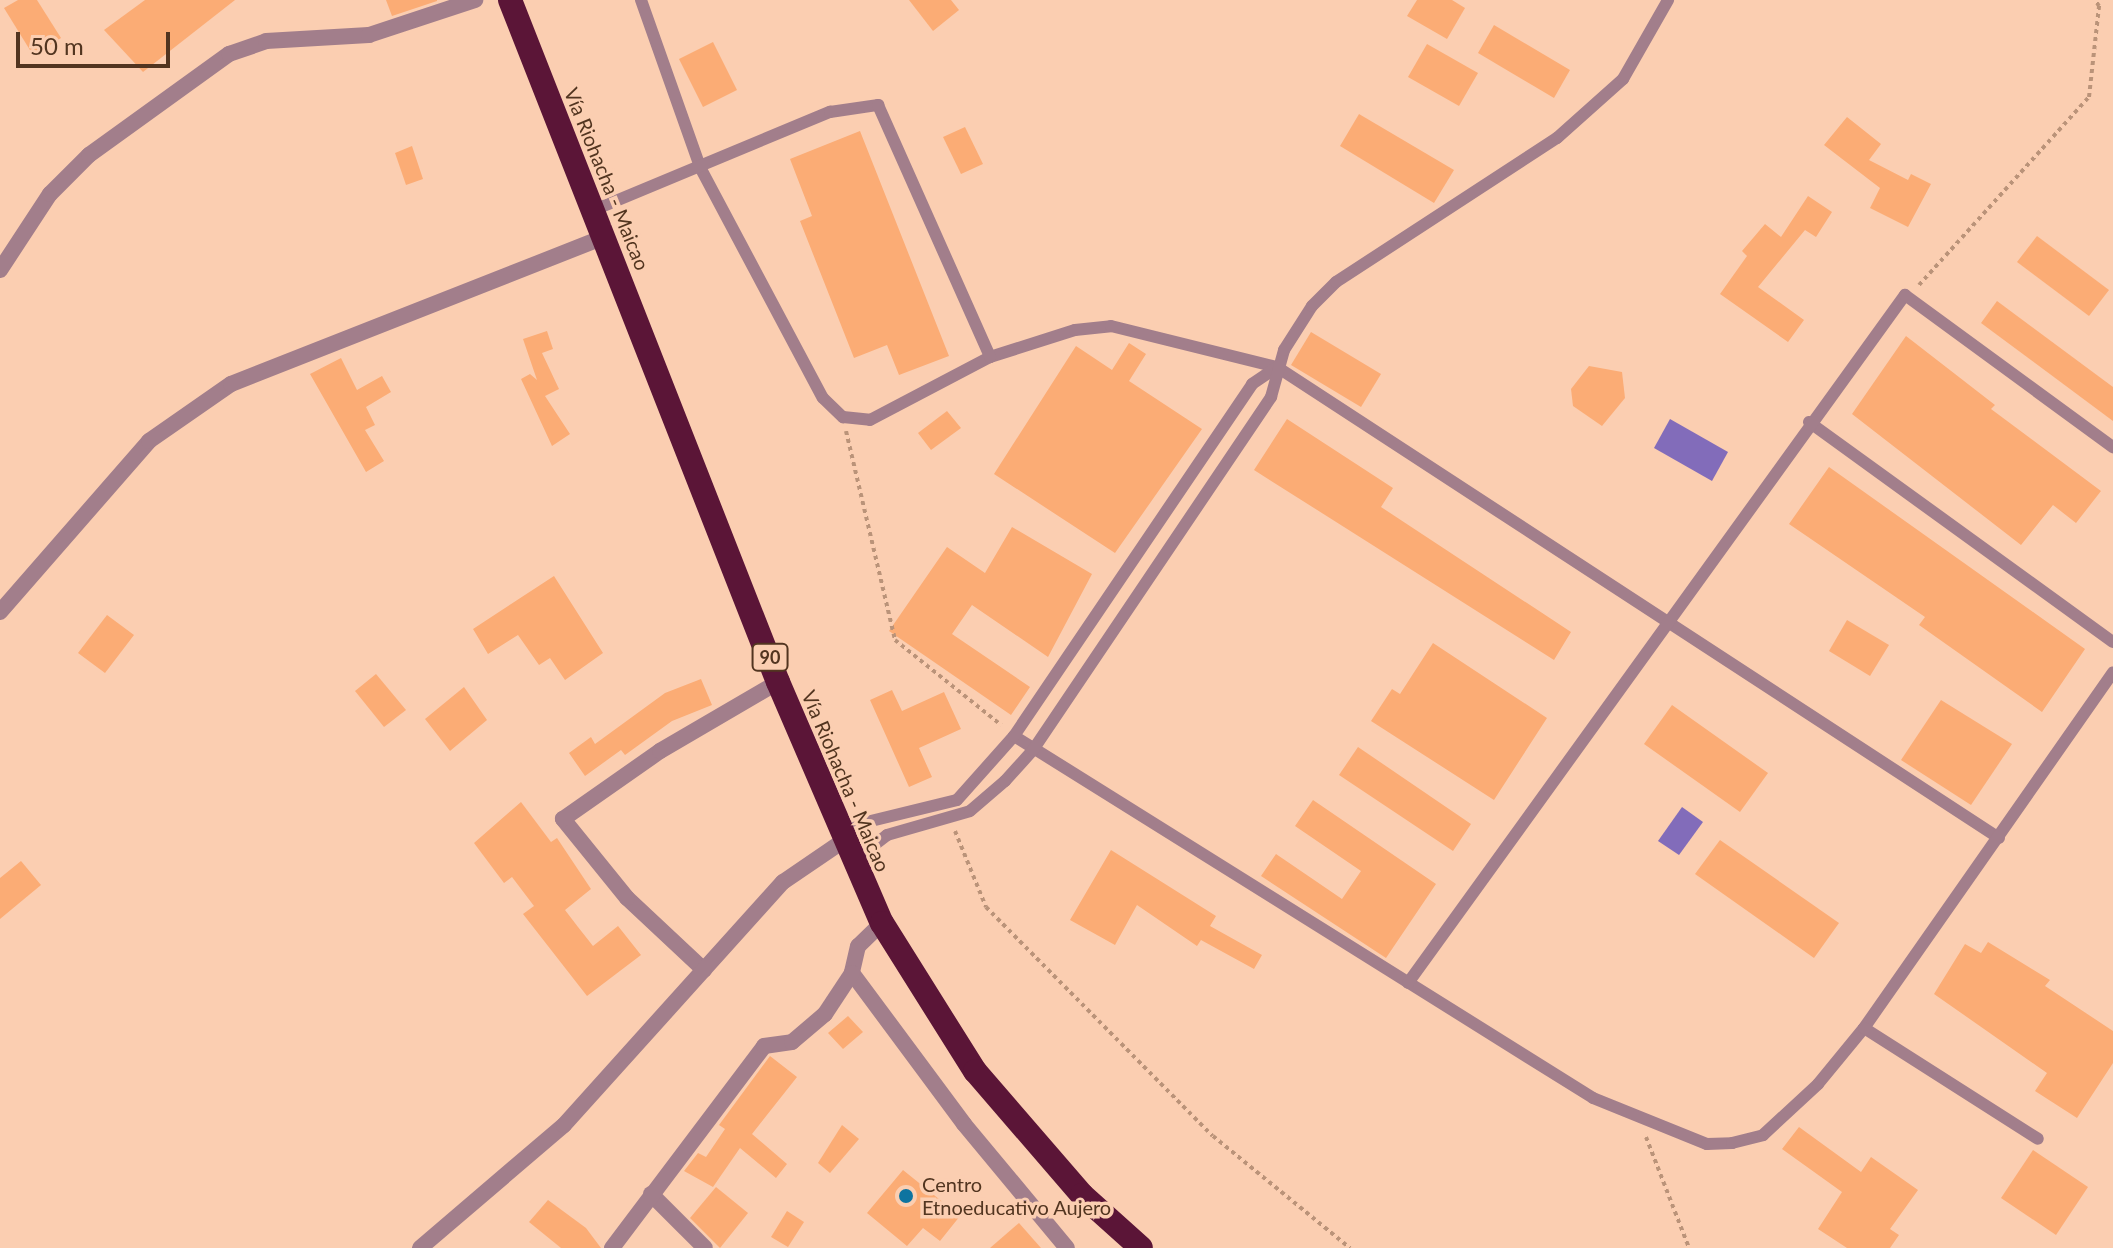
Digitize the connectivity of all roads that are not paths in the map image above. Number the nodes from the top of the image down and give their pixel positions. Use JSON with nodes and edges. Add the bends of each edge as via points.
{"nodes":[{"id":1,"x":475,"y":0,"type":"edge"},
{"id":2,"x":510,"y":0,"type":"edge"},
{"id":3,"x":641,"y":0,"type":"edge"},
{"id":4,"x":1668,"y":0,"type":"edge"},
{"id":5,"x":701,"y":169,"type":"junction"},
{"id":6,"x":594,"y":210,"type":"junction"},
{"id":7,"x":604,"y":237,"type":"junction"},
{"id":8,"x":0,"y":270,"type":"edge"},
{"id":9,"x":990,"y":357,"type":"junction"},
{"id":10,"x":1277,"y":367,"type":"junction"},
{"id":11,"x":1809,"y":422,"type":"junction"},
{"id":12,"x":2113,"y":447,"type":"edge"},
{"id":13,"x":0,"y":612,"type":"edge"},
{"id":14,"x":1668,"y":621,"type":"junction"},
{"id":15,"x":2113,"y":642,"type":"edge"},
{"id":16,"x":2113,"y":672,"type":"edge"},
{"id":17,"x":778,"y":682,"type":"junction"},
{"id":18,"x":1014,"y":736,"type":"junction"},
{"id":19,"x":1033,"y":750,"type":"junction"},
{"id":20,"x":878,"y":818,"type":"junction"},
{"id":21,"x":887,"y":835,"type":"junction"},
{"id":22,"x":1999,"y":838,"type":"junction"},
{"id":23,"x":844,"y":844,"type":"junction"},
{"id":24,"x":882,"y":923,"type":"junction"},
{"id":25,"x":704,"y":970,"type":"junction"},
{"id":26,"x":852,"y":973,"type":"junction"},
{"id":27,"x":1408,"y":983,"type":"junction"},
{"id":28,"x":1864,"y":1028,"type":"junction"},
{"id":29,"x":2038,"y":1139,"type":"dead end"},
{"id":30,"x":651,"y":1194,"type":"junction"},
{"id":31,"x":420,"y":1248,"type":"edge"},
{"id":32,"x":612,"y":1248,"type":"edge"},
{"id":33,"x":705,"y":1248,"type":"edge"},
{"id":34,"x":1067,"y":1248,"type":"edge"},
{"id":35,"x":1141,"y":1248,"type":"edge"}],
"edges":[{"from":1,"to":8,"type":"street","via":[[369,35],[266,41],[229,54],[89,155],[50,194]]},
{"from":2,"to":6,"type":"highway","name":"Vía Riohacha - Maicao","number":"90"},
{"from":3,"to":5,"type":"lane"},
{"from":4,"to":10,"type":"lane","via":[[1623,79],[1557,138],[1336,282],[1312,306]]},
{"from":5,"to":6,"type":"lane"},
{"from":5,"to":9,"type":"lane","via":[[823,398],[843,417],[870,420]]},
{"from":5,"to":9,"type":"lane","via":[[830,112],[878,105]]},
{"from":6,"to":7,"type":"highway","name":"Vía Riohacha - Maicao","number":"90"},
{"from":7,"to":13,"type":"street","via":[[231,384],[149,441]]},
{"from":7,"to":17,"type":"highway","name":"Vía Riohacha - Maicao","number":"90"},
{"from":9,"to":10,"type":"lane","via":[[1075,330],[1111,326]]},
{"from":10,"to":14,"type":"lane"},
{"from":10,"to":18,"type":"lane","via":[[1252,384]]},
{"from":10,"to":19,"type":"lane","via":[[1271,397]]},
{"from":11,"to":12,"type":"lane","via":[[1905,295]]},
{"from":11,"to":14,"type":"lane"},
{"from":11,"to":15,"type":"lane"},
{"from":14,"to":22,"type":"lane"},
{"from":14,"to":27,"type":"lane"},
{"from":16,"to":22,"type":"lane"},
{"from":17,"to":23,"type":"highway","name":"Vía Riohacha - Maicao","number":"90"},
{"from":17,"to":25,"type":"street","via":[[660,751],[563,819],[627,898]]},
{"from":18,"to":19,"type":"lane"},
{"from":18,"to":20,"type":"lane","via":[[957,800]]},
{"from":19,"to":21,"type":"lane","via":[[970,811]]},
{"from":19,"to":27,"type":"lane"},
{"from":20,"to":21,"type":"lane"},
{"from":20,"to":23,"type":"lane"},
{"from":21,"to":23,"type":"lane"},
{"from":22,"to":28,"type":"lane"},
{"from":23,"to":24,"type":"highway","name":"Vía Riohacha - Maicao","number":"90"},
{"from":23,"to":25,"type":"street","via":[[783,882]]},
{"from":24,"to":26,"type":"street","via":[[858,946]]},
{"from":24,"to":35,"type":"highway","name":"Vía Riohacha - Maicao","number":"90","via":[[975,1071],[1082,1195]]},
{"from":25,"to":31,"type":"street","via":[[564,1125]]},
{"from":26,"to":30,"type":"street","via":[[825,1014],[792,1042],[764,1046]]},
{"from":26,"to":34,"type":"street","via":[[964,1124]]},
{"from":27,"to":28,"type":"lane","via":[[1593,1098],[1707,1144],[1763,1135],[1818,1084]]},
{"from":28,"to":29,"type":"lane"},
{"from":30,"to":32,"type":"street"},
{"from":30,"to":33,"type":"street"}]}
